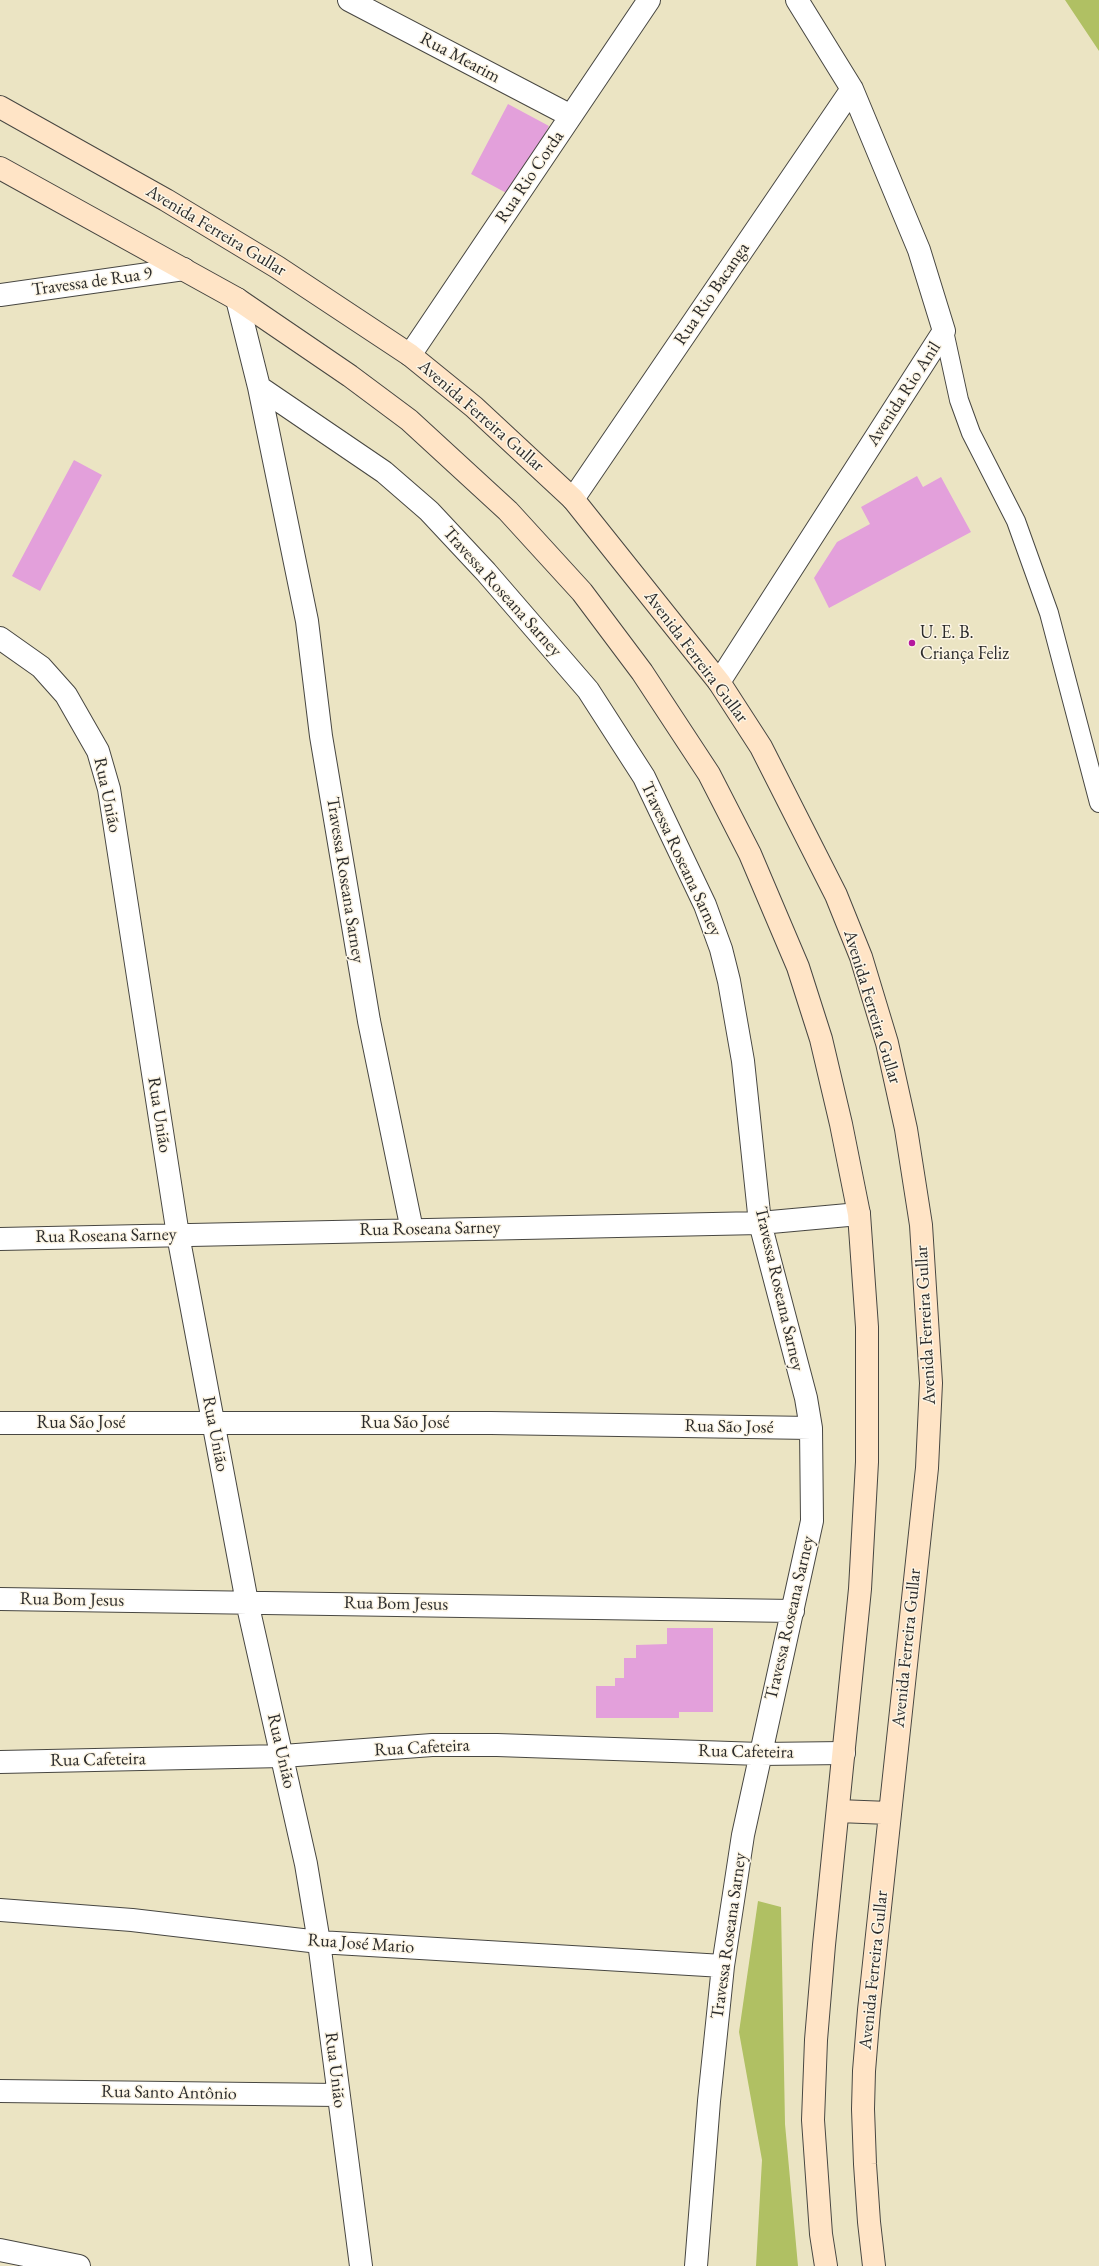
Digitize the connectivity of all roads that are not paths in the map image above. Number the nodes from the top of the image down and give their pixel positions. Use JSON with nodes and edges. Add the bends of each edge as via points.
{"nodes":[{"id":1,"x":349,"y":0,"type":"edge"},
{"id":2,"x":649,"y":0,"type":"edge"},
{"id":3,"x":797,"y":0,"type":"edge"},
{"id":4,"x":852,"y":89,"type":"junction"},
{"id":5,"x":0,"y":107,"type":"edge"},
{"id":6,"x":571,"y":116,"type":"junction"},
{"id":7,"x":0,"y":168,"type":"edge"},
{"id":8,"x":184,"y":269,"type":"junction"},
{"id":9,"x":0,"y":295,"type":"edge"},
{"id":10,"x":237,"y":299,"type":"junction"},
{"id":11,"x":944,"y":331,"type":"junction"},
{"id":12,"x":410,"y":355,"type":"junction"},
{"id":13,"x":259,"y":387,"type":"junction"},
{"id":14,"x":573,"y":499,"type":"junction"},
{"id":15,"x":0,"y":638,"type":"edge"},
{"id":16,"x":719,"y":682,"type":"junction"},
{"id":17,"x":1099,"y":803,"type":"edge"},
{"id":18,"x":860,"y":1214,"type":"junction"},
{"id":19,"x":760,"y":1222,"type":"junction"},
{"id":20,"x":412,"y":1230,"type":"junction"},
{"id":21,"x":178,"y":1235,"type":"junction"},
{"id":22,"x":0,"y":1238,"type":"edge"},
{"id":23,"x":0,"y":1423,"type":"edge"},
{"id":24,"x":213,"y":1423,"type":"junction"},
{"id":25,"x":811,"y":1428,"type":"junction"},
{"id":26,"x":0,"y":1598,"type":"edge"},
{"id":27,"x":247,"y":1602,"type":"junction"},
{"id":28,"x":792,"y":1610,"type":"junction"},
{"id":29,"x":844,"y":1753,"type":"junction"},
{"id":30,"x":760,"y":1754,"type":"junction"},
{"id":31,"x":283,"y":1756,"type":"junction"},
{"id":32,"x":0,"y":1762,"type":"edge"},
{"id":33,"x":838,"y":1811,"type":"junction"},
{"id":34,"x":889,"y":1812,"type":"junction"},
{"id":35,"x":0,"y":1910,"type":"edge"},
{"id":36,"x":319,"y":1942,"type":"junction"},
{"id":37,"x":723,"y":1966,"type":"junction"},
{"id":38,"x":0,"y":2091,"type":"edge"},
{"id":39,"x":338,"y":2095,"type":"junction"},
{"id":40,"x":0,"y":2250,"type":"edge"},
{"id":41,"x":79,"y":2266,"type":"edge"},
{"id":42,"x":361,"y":2266,"type":"edge"},
{"id":43,"x":696,"y":2266,"type":"edge"},
{"id":44,"x":826,"y":2266,"type":"edge"},
{"id":45,"x":874,"y":2266,"type":"edge"}],
"edges":[{"from":1,"to":6,"type":"street","name":"Rua Mearim"},
{"from":2,"to":6,"type":"street","name":"Rua Rio Corda"},
{"from":3,"to":4,"type":"street","name":"Avenida Rio Anil"},
{"from":4,"to":11,"type":"street","name":"Avenida Rio Anil","via":[[919,250]]},
{"from":4,"to":14,"type":"street","name":"Rua Rio Bacanga"},
{"from":5,"to":12,"type":"main road","name":"Avenida Ferreira Gullar","via":[[166,200],[277,267]]},
{"from":6,"to":12,"type":"street","name":"Rua Rio Corda"},
{"from":7,"to":8,"type":"main road"},
{"from":8,"to":9,"type":"street","name":"Travessa de Rua 9"},
{"from":8,"to":10,"type":"main road"},
{"from":10,"to":13,"type":"street","name":"Travessa Roseana Sarney"},
{"from":10,"to":18,"type":"main road","via":[[350,376],[409,420],[454,460],[508,511],[582,592],[642,672],[709,774],[750,854],[798,967],[821,1039]]},
{"from":11,"to":16,"type":"street","name":"Avenida Rio Anil"},
{"from":11,"to":17,"type":"lane","via":[[959,400],[971,433],[1016,521],[1049,613]]},
{"from":12,"to":14,"type":"main road","name":"Avenida Ferreira Gullar","via":[[474,407]]},
{"from":13,"to":19,"type":"street","name":"Travessa Roseana Sarney","via":[[384,472],[429,511],[486,572],[588,690],[644,777],[706,905],[721,949],[744,1061]]},
{"from":13,"to":20,"type":"street","name":"Travessa Roseana Sarney","via":[[307,621],[321,736],[369,1021]]},
{"from":14,"to":16,"type":"main road","name":"Avenida Ferreira Gullar"},
{"from":15,"to":21,"type":"street","name":"Rua União","via":[[41,667],[66,695],[98,751],[109,790]]},
{"from":16,"to":34,"type":"main road","name":"Avenida Ferreira Gullar","via":[[761,747],[836,895],[861,956],[887,1043],[906,1129],[921,1225],[931,1383],[927,1468]]},
{"from":18,"to":19,"type":"street","name":"Rua Roseana Sarney"},
{"from":18,"to":29,"type":"main road","via":[[867,1327],[867,1462],[860,1589]]},
{"from":19,"to":20,"type":"street","name":"Rua Roseana Sarney"},
{"from":19,"to":25,"type":"street","name":"Travessa Roseana Sarney","via":[[806,1398]]},
{"from":20,"to":21,"type":"street","name":"Rua Roseana Sarney"},
{"from":21,"to":22,"type":"street","name":"Rua Roseana Sarney"},
{"from":21,"to":24,"type":"street","name":"Rua União"},
{"from":23,"to":24,"type":"street","name":"Rua São José"},
{"from":24,"to":25,"type":"street","name":"Rua São José","via":[[491,1423]]},
{"from":24,"to":27,"type":"street","name":"Rua União"},
{"from":25,"to":28,"type":"street","name":"Travessa Roseana Sarney","via":[[812,1521]]},
{"from":26,"to":27,"type":"street","name":"Rua Bom Jesus"},
{"from":27,"to":28,"type":"street","name":"Rua Bom Jesus"},
{"from":27,"to":31,"type":"street","name":"Rua União"},
{"from":28,"to":30,"type":"street","name":"Travessa Roseana Sarney"},
{"from":29,"to":30,"type":"street","name":"Rua Cafeteira"},
{"from":29,"to":33,"type":"main road"},
{"from":30,"to":31,"type":"street","name":"Rua Cafeteira","via":[[432,1745]]},
{"from":30,"to":37,"type":"street","name":"Travessa Roseana Sarney"},
{"from":31,"to":32,"type":"street","name":"Rua Cafeteira"},
{"from":31,"to":36,"type":"street","name":"Rua União","via":[[306,1864]]},
{"from":33,"to":34,"type":"main road"},
{"from":33,"to":44,"type":"main road","via":[[816,2032],[813,2120],[821,2234]]},
{"from":34,"to":45,"type":"main road","name":"Avenida Ferreira Gullar","via":[[869,2010],[863,2101],[869,2222]]},
{"from":35,"to":36,"type":"street","name":"Rua José Mario","via":[[132,1920]]},
{"from":36,"to":37,"type":"street","name":"Rua José Mario"},
{"from":36,"to":39,"type":"street","name":"Rua União"},
{"from":37,"to":43,"type":"street","name":"Travessa Roseana Sarney"},
{"from":38,"to":39,"type":"street","name":"Rua Santo Antônio"},
{"from":39,"to":42,"type":"street","name":"Rua União"},
{"from":40,"to":41,"type":"street"}]}
